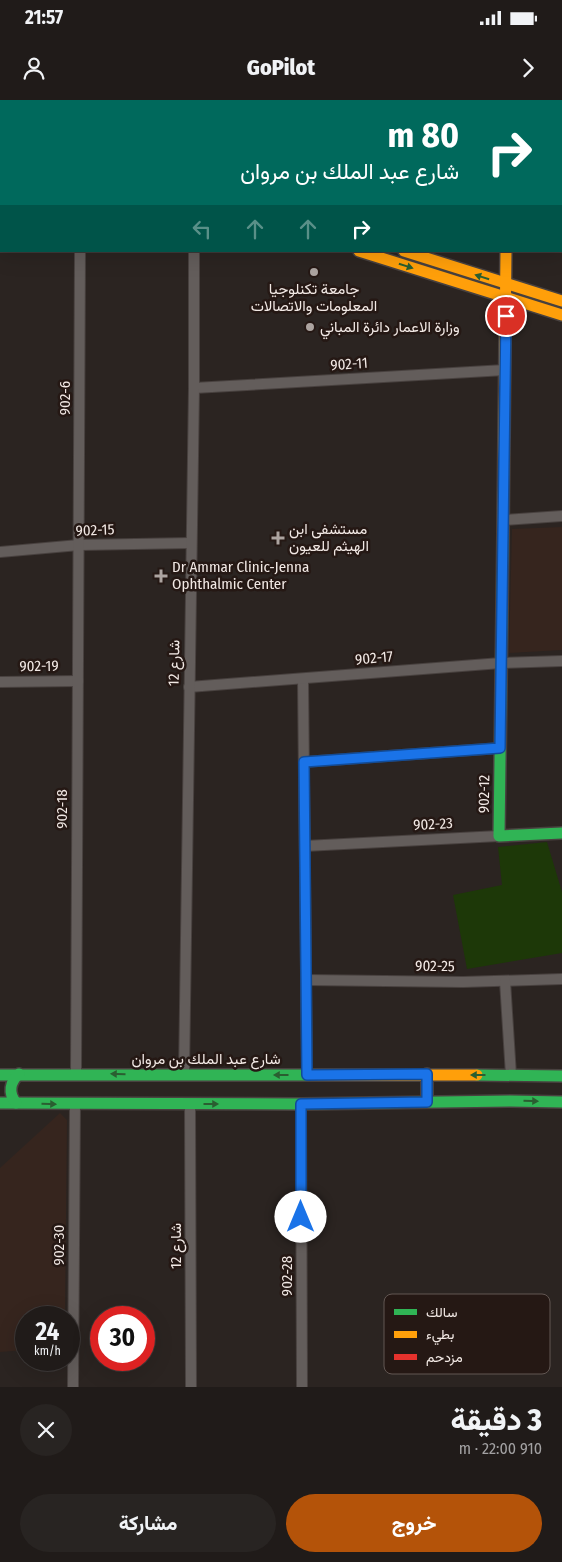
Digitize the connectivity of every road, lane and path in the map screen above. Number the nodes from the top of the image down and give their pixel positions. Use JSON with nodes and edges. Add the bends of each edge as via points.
{"nodes":[{"id":1,"x":80,"y":252,"type":"edge"},
{"id":2,"x":194,"y":252,"type":"edge"},
{"id":3,"x":362,"y":252,"type":"edge"},
{"id":4,"x":407,"y":252,"type":"edge"},
{"id":5,"x":506,"y":252,"type":"edge"},
{"id":6,"x":505,"y":284,"type":"junction"},
{"id":7,"x":506,"y":298,"type":"junction"},
{"id":8,"x":562,"y":300,"type":"edge"},
{"id":9,"x":562,"y":315,"type":"edge"},
{"id":10,"x":505,"y":370,"type":"junction"},
{"id":11,"x":194,"y":388,"type":"junction"},
{"id":12,"x":562,"y":516,"type":"edge"},
{"id":13,"x":503,"y":520,"type":"junction"},
{"id":14,"x":191,"y":543,"type":"junction"},
{"id":15,"x":79,"y":545,"type":"junction"},
{"id":16,"x":0,"y":552,"type":"edge"},
{"id":17,"x":562,"y":661,"type":"edge"},
{"id":18,"x":501,"y":663,"type":"junction"},
{"id":19,"x":303,"y":679,"type":"junction"},
{"id":20,"x":78,"y":681,"type":"junction"},
{"id":21,"x":0,"y":682,"type":"edge"},
{"id":22,"x":189,"y":687,"type":"junction"},
{"id":23,"x":500,"y":748,"type":"junction"},
{"id":24,"x":304,"y":762,"type":"junction"},
{"id":25,"x":562,"y":833,"type":"edge"},
{"id":26,"x":499,"y":836,"type":"junction"},
{"id":27,"x":305,"y":846,"type":"junction"},
{"id":28,"x":562,"y":979,"type":"edge"},
{"id":29,"x":307,"y":980,"type":"junction"},
{"id":30,"x":506,"y":982,"type":"junction"},
{"id":31,"x":76,"y":1073,"type":"junction"},
{"id":32,"x":19,"y":1074,"type":"junction"},
{"id":33,"x":427,"y":1074,"type":"junction"},
{"id":34,"x":0,"y":1075,"type":"edge"},
{"id":35,"x":184,"y":1075,"type":"junction"},
{"id":36,"x":307,"y":1075,"type":"junction"},
{"id":37,"x":511,"y":1075,"type":"junction"},
{"id":38,"x":562,"y":1076,"type":"edge"},
{"id":39,"x":427,"y":1102,"type":"junction"},
{"id":40,"x":562,"y":1102,"type":"edge"},
{"id":41,"x":0,"y":1103,"type":"edge"},
{"id":42,"x":16,"y":1103,"type":"junction"},
{"id":43,"x":75,"y":1104,"type":"junction"},
{"id":44,"x":190,"y":1104,"type":"junction"},
{"id":45,"x":301,"y":1104,"type":"junction"},
{"id":46,"x":73,"y":1387,"type":"edge"},
{"id":47,"x":191,"y":1387,"type":"edge"},
{"id":48,"x":302,"y":1387,"type":"edge"}],
"edges":[{"from":1,"to":15,"type":"street","name":"902-6"},
{"from":2,"to":11,"type":"street","name":"شارع 12"},
{"from":3,"to":7,"type":"street","one_way":true},
{"from":6,"to":4,"type":"street","one_way":true},
{"from":5,"to":6,"type":"street","name":"902-12"},
{"from":6,"to":7,"type":"street","name":"902-12"},
{"from":6,"to":8,"type":"street"},
{"from":7,"to":9,"type":"street"},
{"from":7,"to":10,"type":"street","name":"902-12"},
{"from":10,"to":11,"type":"street","name":"902-11"},
{"from":10,"to":13,"type":"street","name":"902-12"},
{"from":11,"to":14,"type":"street","name":"شارع 12"},
{"from":12,"to":13,"type":"street"},
{"from":13,"to":18,"type":"street","name":"902-12"},
{"from":14,"to":15,"type":"street","name":"902-15"},
{"from":14,"to":22,"type":"street","name":"شارع 12"},
{"from":15,"to":16,"type":"street","name":"902-15"},
{"from":15,"to":20,"type":"street","name":"902-18"},
{"from":17,"to":18,"type":"street","name":"902-17"},
{"from":18,"to":19,"type":"street","name":"902-17"},
{"from":18,"to":23,"type":"street","name":"902-12"},
{"from":19,"to":22,"type":"street","name":"902-17"},
{"from":19,"to":24,"type":"street"},
{"from":20,"to":21,"type":"street","name":"902-19"},
{"from":20,"to":31,"type":"street","name":"902-18"},
{"from":22,"to":35,"type":"street","name":"شارع 12"},
{"from":23,"to":24,"type":"street"},
{"from":23,"to":26,"type":"street","name":"902-12"},
{"from":24,"to":27,"type":"street"},
{"from":25,"to":26,"type":"street","name":"902-23"},
{"from":26,"to":27,"type":"street","name":"902-23"},
{"from":27,"to":29,"type":"street"},
{"from":28,"to":30,"type":"street","name":"902-25"},
{"from":29,"to":30,"type":"street","name":"902-25"},
{"from":29,"to":36,"type":"street"},
{"from":30,"to":37,"type":"street"},
{"from":31,"to":32,"type":"street","name":"شارع عبد الملك بن مروان"},
{"from":35,"to":31,"type":"street","name":"شارع عبد الملك بن مروان","one_way":true},
{"from":32,"to":34,"type":"street","name":"شارع عبد الملك بن مروان"},
{"from":32,"to":42,"type":"street","via":[[11,1086]]},
{"from":33,"to":36,"type":"street","name":"شارع عبد الملك بن مروان"},
{"from":37,"to":33,"type":"street","name":"شارع عبد الملك بن مروان","one_way":true},
{"from":33,"to":39,"type":"street"},
{"from":36,"to":35,"type":"street","name":"شارع عبد الملك بن مروان","one_way":true},
{"from":37,"to":38,"type":"street","name":"شارع عبد الملك بن مروان"},
{"from":39,"to":40,"type":"street","one_way":true},
{"from":39,"to":45,"type":"street"},
{"from":41,"to":42,"type":"street"},
{"from":42,"to":43,"type":"street","one_way":true},
{"from":43,"to":44,"type":"street"},
{"from":43,"to":46,"type":"street","name":"902-30"},
{"from":44,"to":45,"type":"street","one_way":true},
{"from":44,"to":47,"type":"street","name":"شارع 12"},
{"from":45,"to":48,"type":"street","name":"902-28"}]}
